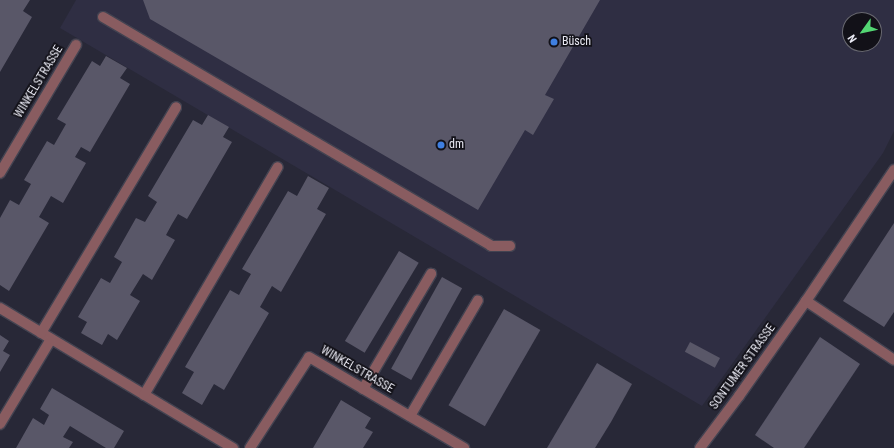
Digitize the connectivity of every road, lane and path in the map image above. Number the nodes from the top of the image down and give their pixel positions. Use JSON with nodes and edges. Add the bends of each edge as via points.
{"nodes":[{"id":1,"x":103,"y":17,"type":"dead end"},
{"id":2,"x":76,"y":45,"type":"dead end"},
{"id":3,"x":176,"y":107,"type":"dead end"},
{"id":4,"x":278,"y":167,"type":"dead end"},
{"id":5,"x":894,"y":170,"type":"edge"},
{"id":6,"x":0,"y":173,"type":"edge"},
{"id":7,"x":510,"y":246,"type":"dead end"},
{"id":8,"x":431,"y":274,"type":"dead end"},
{"id":9,"x":478,"y":300,"type":"dead end"},
{"id":10,"x":806,"y":301,"type":"junction"},
{"id":11,"x":0,"y":308,"type":"edge"},
{"id":12,"x":41,"y":333,"type":"junction"},
{"id":13,"x":51,"y":339,"type":"junction"},
{"id":14,"x":894,"y":360,"type":"edge"},
{"id":15,"x":363,"y":389,"type":"junction"},
{"id":16,"x":144,"y":395,"type":"junction"},
{"id":17,"x":410,"y":416,"type":"junction"},
{"id":18,"x":0,"y":424,"type":"edge"},
{"id":19,"x":233,"y":448,"type":"edge"},
{"id":20,"x":250,"y":448,"type":"edge"},
{"id":21,"x":464,"y":448,"type":"edge"},
{"id":22,"x":700,"y":448,"type":"edge"}],
"edges":[{"from":1,"to":7,"type":"street","via":[[491,246]]},
{"from":2,"to":6,"type":"street","name":"WINKELSTRASSE"},
{"from":3,"to":12,"type":"street"},
{"from":4,"to":16,"type":"street"},
{"from":5,"to":10,"type":"street","name":"SONTUMER STRASSE"},
{"from":8,"to":15,"type":"street"},
{"from":9,"to":17,"type":"street"},
{"from":10,"to":14,"type":"street"},
{"from":10,"to":22,"type":"street","name":"SONTUMER STRASSE"},
{"from":11,"to":12,"type":"street"},
{"from":12,"to":13,"type":"street"},
{"from":13,"to":16,"type":"street"},
{"from":13,"to":18,"type":"street"},
{"from":15,"to":17,"type":"street","name":"WINKELSTRASSE"},
{"from":15,"to":20,"type":"street","name":"WINKELSTRASSE","via":[[309,357]]},
{"from":16,"to":19,"type":"street"},
{"from":17,"to":21,"type":"street","name":"WINKELSTRASSE"}]}
